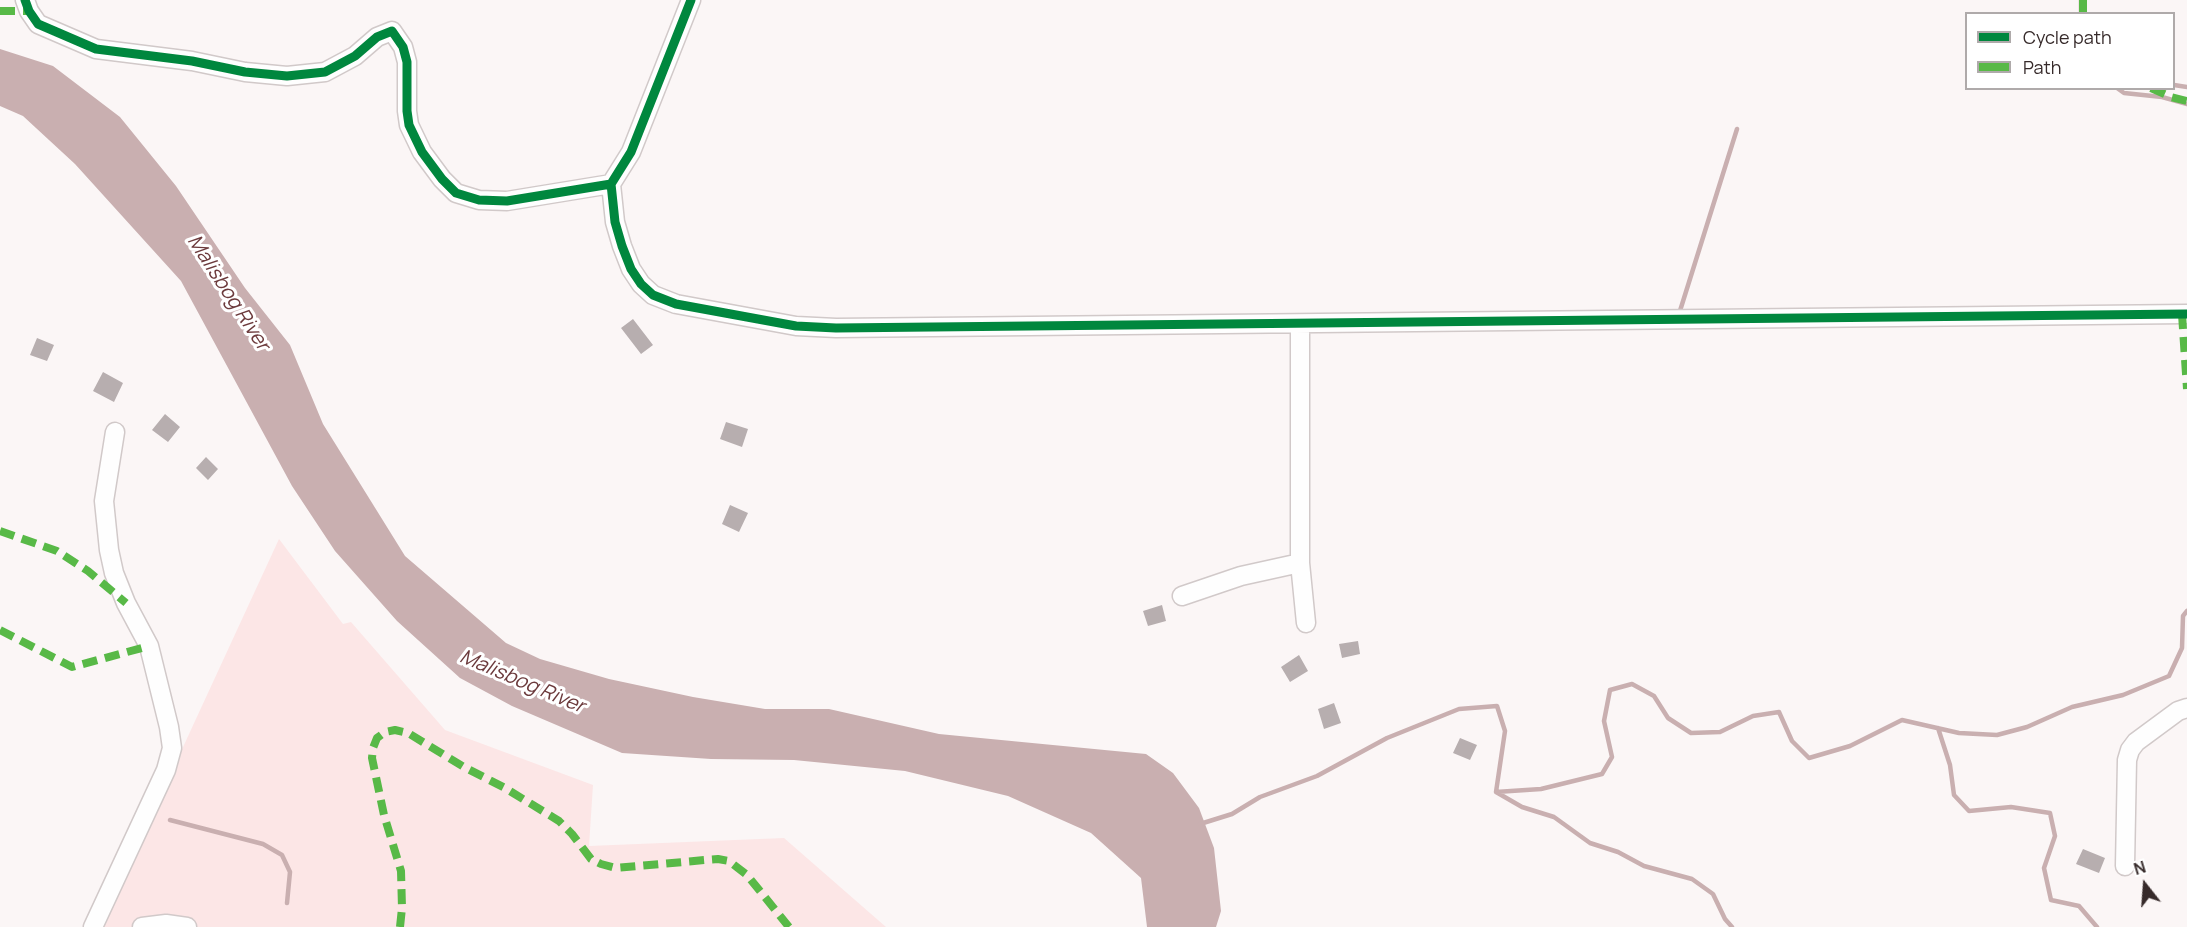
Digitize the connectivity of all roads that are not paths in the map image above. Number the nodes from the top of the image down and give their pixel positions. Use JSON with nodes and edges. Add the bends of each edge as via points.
{"nodes":[{"id":1,"x":25,"y":0,"type":"edge"},
{"id":2,"x":691,"y":0,"type":"edge"},
{"id":3,"x":610,"y":184,"type":"junction"},
{"id":4,"x":2187,"y":314,"type":"edge"},
{"id":5,"x":1300,"y":324,"type":"junction"},
{"id":6,"x":115,"y":432,"type":"dead end"},
{"id":7,"x":1300,"y":563,"type":"junction"},
{"id":8,"x":1182,"y":596,"type":"dead end"},
{"id":9,"x":1306,"y":623,"type":"dead end"},
{"id":10,"x":2187,"y":708,"type":"edge"},
{"id":11,"x":2125,"y":866,"type":"dead end"},
{"id":12,"x":93,"y":927,"type":"edge"},
{"id":13,"x":142,"y":927,"type":"edge"},
{"id":14,"x":187,"y":927,"type":"edge"}],
"edges":[{"from":1,"to":3,"type":"street","via":[[38,24],[96,49],[287,76],[325,72],[392,31],[407,62],[409,125],[422,152],[456,193],[479,200],[507,201]]},
{"from":2,"to":3,"type":"street","via":[[631,152]]},
{"from":3,"to":5,"type":"street","via":[[615,222],[631,269],[653,295],[676,304],[817,328]]},
{"from":4,"to":5,"type":"street"},
{"from":5,"to":7,"type":"street"},
{"from":6,"to":12,"type":"street","via":[[105,501],[109,550],[126,603],[149,646],[172,748],[166,770]]},
{"from":7,"to":8,"type":"street","via":[[1241,576]]},
{"from":7,"to":9,"type":"street"},
{"from":10,"to":11,"type":"street","via":[[2130,750]]},
{"from":13,"to":14,"type":"street"}]}
